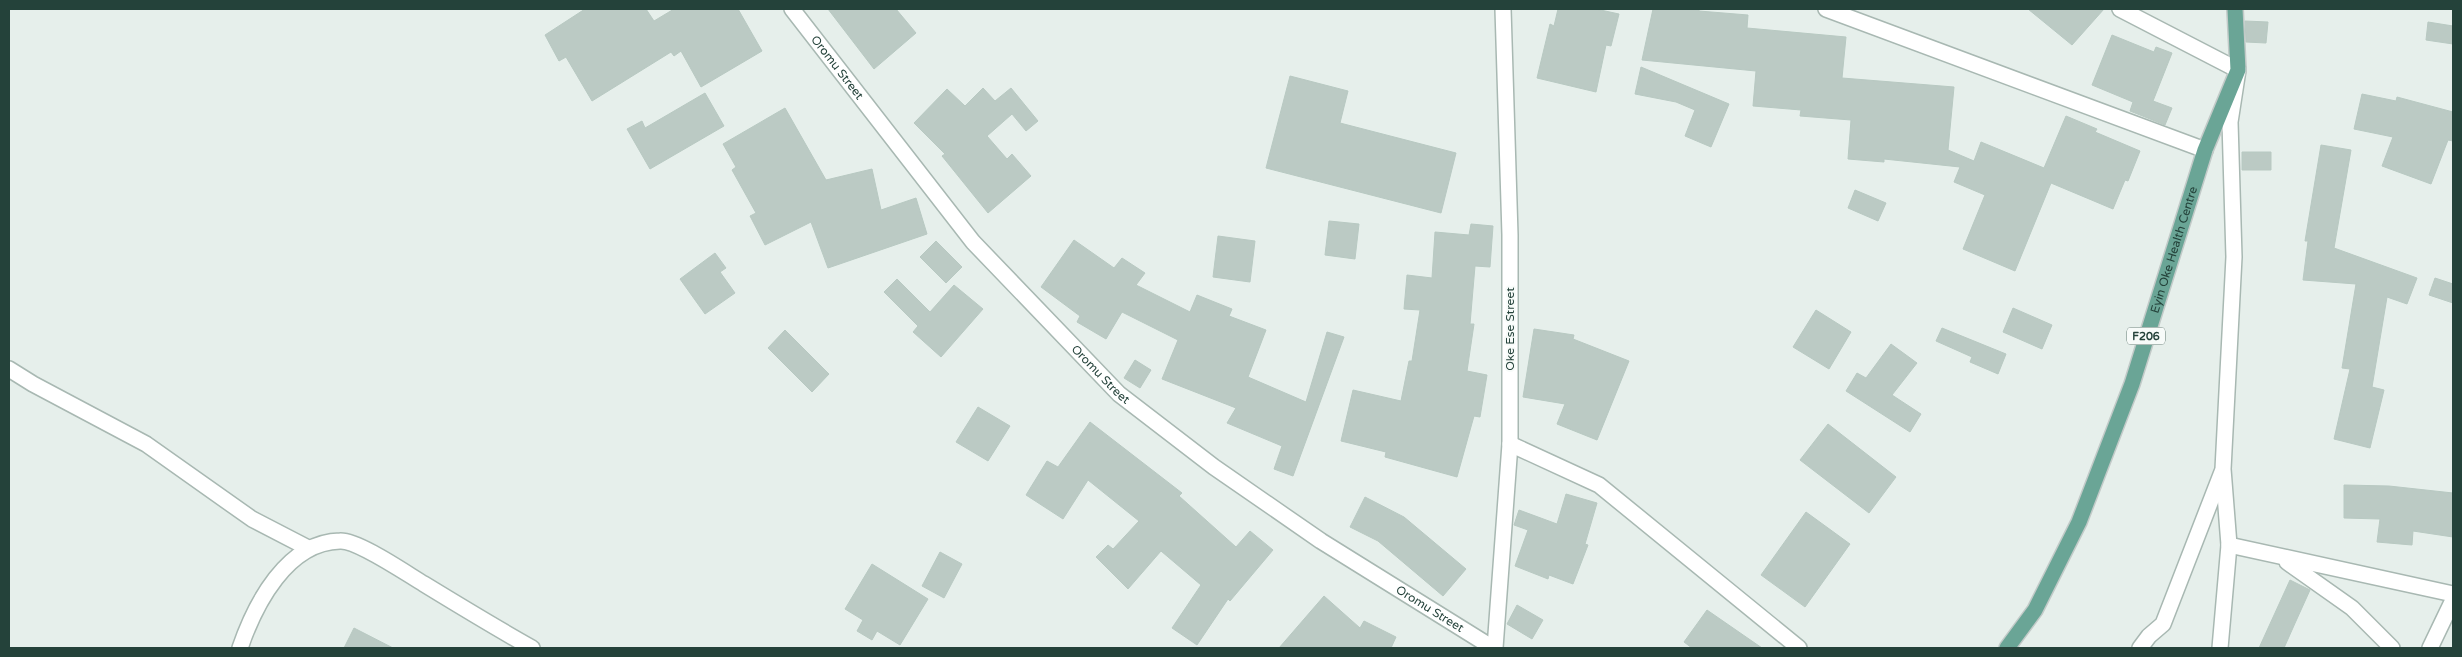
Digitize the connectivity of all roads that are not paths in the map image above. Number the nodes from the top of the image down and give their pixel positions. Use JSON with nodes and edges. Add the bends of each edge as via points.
{"nodes":[{"id":1,"x":792,"y":9,"type":"edge"},
{"id":2,"x":1503,"y":9,"type":"edge"},
{"id":3,"x":1826,"y":9,"type":"edge"},
{"id":4,"x":2120,"y":9,"type":"edge"},
{"id":5,"x":2235,"y":9,"type":"edge"},
{"id":6,"x":2238,"y":70,"type":"junction"},
{"id":7,"x":2204,"y":150,"type":"junction"},
{"id":8,"x":9,"y":369,"type":"edge"},
{"id":9,"x":1510,"y":444,"type":"junction"},
{"id":10,"x":2223,"y":469,"type":"junction"},
{"id":11,"x":2229,"y":545,"type":"junction"},
{"id":12,"x":308,"y":548,"type":"junction"},
{"id":13,"x":2282,"y":558,"type":"junction"},
{"id":14,"x":2453,"y":594,"type":"edge"},
{"id":15,"x":2453,"y":600,"type":"edge"},
{"id":16,"x":240,"y":648,"type":"edge"},
{"id":17,"x":532,"y":648,"type":"edge"},
{"id":18,"x":1494,"y":648,"type":"edge"},
{"id":19,"x":1799,"y":648,"type":"edge"},
{"id":20,"x":2007,"y":648,"type":"edge"},
{"id":21,"x":2140,"y":648,"type":"edge"},
{"id":22,"x":2220,"y":648,"type":"edge"},
{"id":23,"x":2392,"y":648,"type":"edge"},
{"id":24,"x":2430,"y":648,"type":"edge"}],
"edges":[{"from":1,"to":18,"type":"street","name":"Oromu Street","via":[[974,242],[1119,394],[1321,541]]},
{"from":2,"to":9,"type":"street","name":"Oke Ese Street","via":[[1510,235]]},
{"from":3,"to":7,"type":"street"},
{"from":4,"to":6,"type":"street"},
{"from":5,"to":6,"type":"main road","name":"Eyin Oke Health Centre","number":"F206"},
{"from":6,"to":7,"type":"main road","name":"Eyin Oke Health Centre","number":"F206"},
{"from":6,"to":10,"type":"street","via":[[2230,122],[2234,257]]},
{"from":7,"to":20,"type":"main road","name":"Eyin Oke Health Centre","number":"F206","via":[[2132,384],[2079,522],[2035,610]]},
{"from":8,"to":12,"type":"street","via":[[146,444],[252,519]]},
{"from":9,"to":18,"type":"street","name":"Oke Ese Street"},
{"from":9,"to":19,"type":"street","via":[[1599,485]]},
{"from":10,"to":11,"type":"street"},
{"from":10,"to":21,"type":"street","via":[[2163,624]]},
{"from":11,"to":13,"type":"street"},
{"from":11,"to":22,"type":"street"},
{"from":12,"to":16,"type":"street","via":[[281,570]]},
{"from":12,"to":17,"type":"street","via":[[341,540],[373,553]]},
{"from":13,"to":14,"type":"street"},
{"from":13,"to":23,"type":"street","via":[[2352,608]]},
{"from":15,"to":24,"type":"street"}]}
